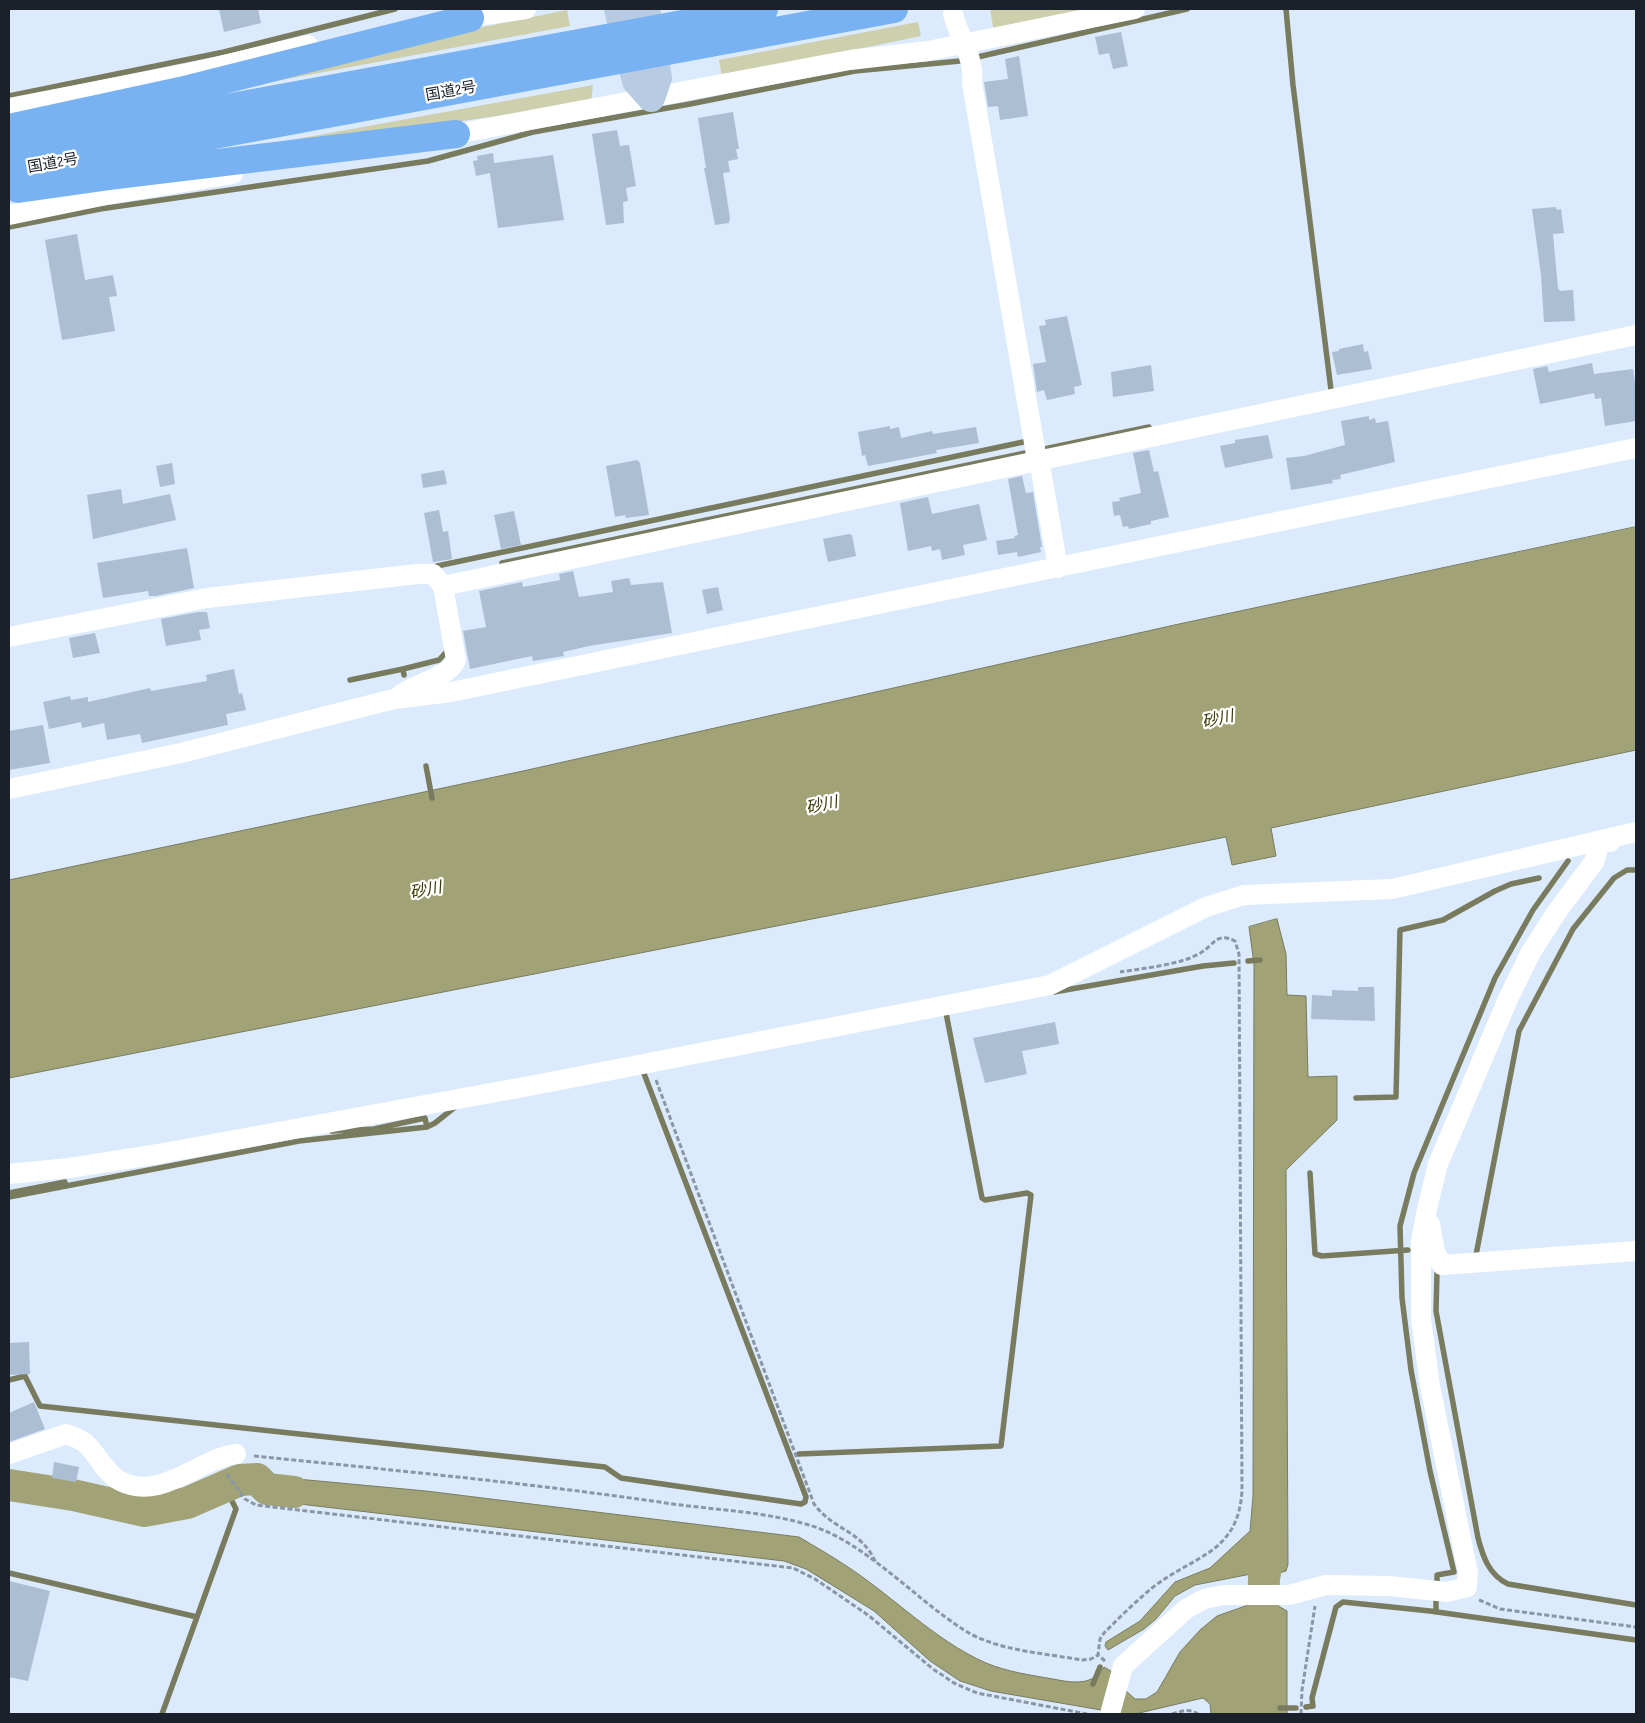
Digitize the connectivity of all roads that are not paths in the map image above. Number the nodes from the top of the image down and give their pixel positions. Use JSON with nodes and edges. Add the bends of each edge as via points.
{"nodes":[{"id":1,"x":526,"y":9,"type":"edge"},
{"id":2,"x":618,"y":9,"type":"edge"},
{"id":3,"x":646,"y":9,"type":"edge"},
{"id":4,"x":764,"y":9,"type":"edge"},
{"id":5,"x":894,"y":9,"type":"edge"},
{"id":6,"x":1135,"y":9,"type":"edge"},
{"id":7,"x":953,"y":14,"type":"dead end"},
{"id":8,"x":470,"y":18,"type":"junction"},
{"id":9,"x":709,"y":32,"type":"junction"},
{"id":10,"x":589,"y":54,"type":"junction"},
{"id":11,"x":968,"y":54,"type":"junction"},
{"id":12,"x":651,"y":98,"type":"junction"},
{"id":13,"x":9,"y":108,"type":"edge"},
{"id":14,"x":9,"y":128,"type":"edge"},
{"id":15,"x":456,"y":134,"type":"junction"},
{"id":16,"x":9,"y":148,"type":"edge"},
{"id":17,"x":9,"y":173,"type":"edge"},
{"id":18,"x":9,"y":190,"type":"edge"},
{"id":19,"x":9,"y":215,"type":"edge"},
{"id":20,"x":1636,"y":335,"type":"edge"},
{"id":21,"x":1636,"y":448,"type":"edge"},
{"id":22,"x":1037,"y":457,"type":"junction"},
{"id":23,"x":1058,"y":568,"type":"junction"},
{"id":24,"x":443,"y":586,"type":"junction"},
{"id":25,"x":9,"y":637,"type":"edge"},
{"id":26,"x":394,"y":699,"type":"junction"},
{"id":27,"x":9,"y":789,"type":"edge"},
{"id":28,"x":1636,"y":832,"type":"edge"},
{"id":29,"x":1601,"y":840,"type":"junction"},
{"id":30,"x":1636,"y":845,"type":"edge"},
{"id":31,"x":9,"y":1174,"type":"edge"},
{"id":32,"x":1426,"y":1208,"type":"junction"},
{"id":33,"x":1636,"y":1251,"type":"edge"},
{"id":34,"x":9,"y":1454,"type":"edge"},
{"id":35,"x":236,"y":1454,"type":"road end"},
{"id":36,"x":1110,"y":1714,"type":"edge"}],
"edges":[{"from":1,"to":8,"type":"street"},
{"from":2,"to":12,"type":"main road","via":[[636,81]]},
{"from":3,"to":12,"type":"main road","via":[[658,78]]},
{"from":4,"to":9,"type":"highway","name":"国道2号"},
{"from":5,"to":9,"type":"highway","name":"国道2号"},
{"from":6,"to":11,"type":"street"},
{"from":7,"to":11,"type":"street"},
{"from":8,"to":13,"type":"street","via":[[411,21],[199,71]]},
{"from":8,"to":14,"type":"highway","via":[[190,88]]},
{"from":9,"to":10,"type":"highway","name":"国道2号"},
{"from":10,"to":16,"type":"highway","name":"国道2号"},
{"from":10,"to":17,"type":"highway","name":"国道2号"},
{"from":11,"to":12,"type":"street","via":[[928,52],[850,60]]},
{"from":11,"to":22,"type":"street"},
{"from":12,"to":15,"type":"street"},
{"from":15,"to":18,"type":"highway"},
{"from":15,"to":19,"type":"street","via":[[407,150],[232,174]]},
{"from":20,"to":22,"type":"street"},
{"from":21,"to":23,"type":"street"},
{"from":22,"to":23,"type":"street"},
{"from":22,"to":24,"type":"street"},
{"from":23,"to":26,"type":"street","via":[[451,692]]},
{"from":24,"to":25,"type":"street","via":[[432,574],[416,574],[226,596]]},
{"from":24,"to":26,"type":"street","via":[[456,660],[454,666],[412,686]]},
{"from":26,"to":27,"type":"street","via":[[181,753]]},
{"from":28,"to":29,"type":"street"},
{"from":29,"to":30,"type":"street","via":[[1624,846]]},
{"from":29,"to":31,"type":"street","via":[[1392,889],[1244,895],[1206,907],[1050,985],[158,1154]]},
{"from":29,"to":32,"type":"street","via":[[1594,862],[1531,952],[1508,999],[1438,1164]]},
{"from":32,"to":33,"type":"street","via":[[1435,1252],[1442,1265]]},
{"from":32,"to":36,"type":"street","via":[[1421,1242],[1422,1319],[1430,1386],[1468,1573],[1467,1587],[1447,1592],[1331,1585],[1279,1596],[1224,1595],[1204,1599],[1192,1606],[1121,1674]]},
{"from":34,"to":35,"type":"street","via":[[66,1434],[83,1442],[120,1481],[139,1486],[170,1482],[221,1456]]}]}
